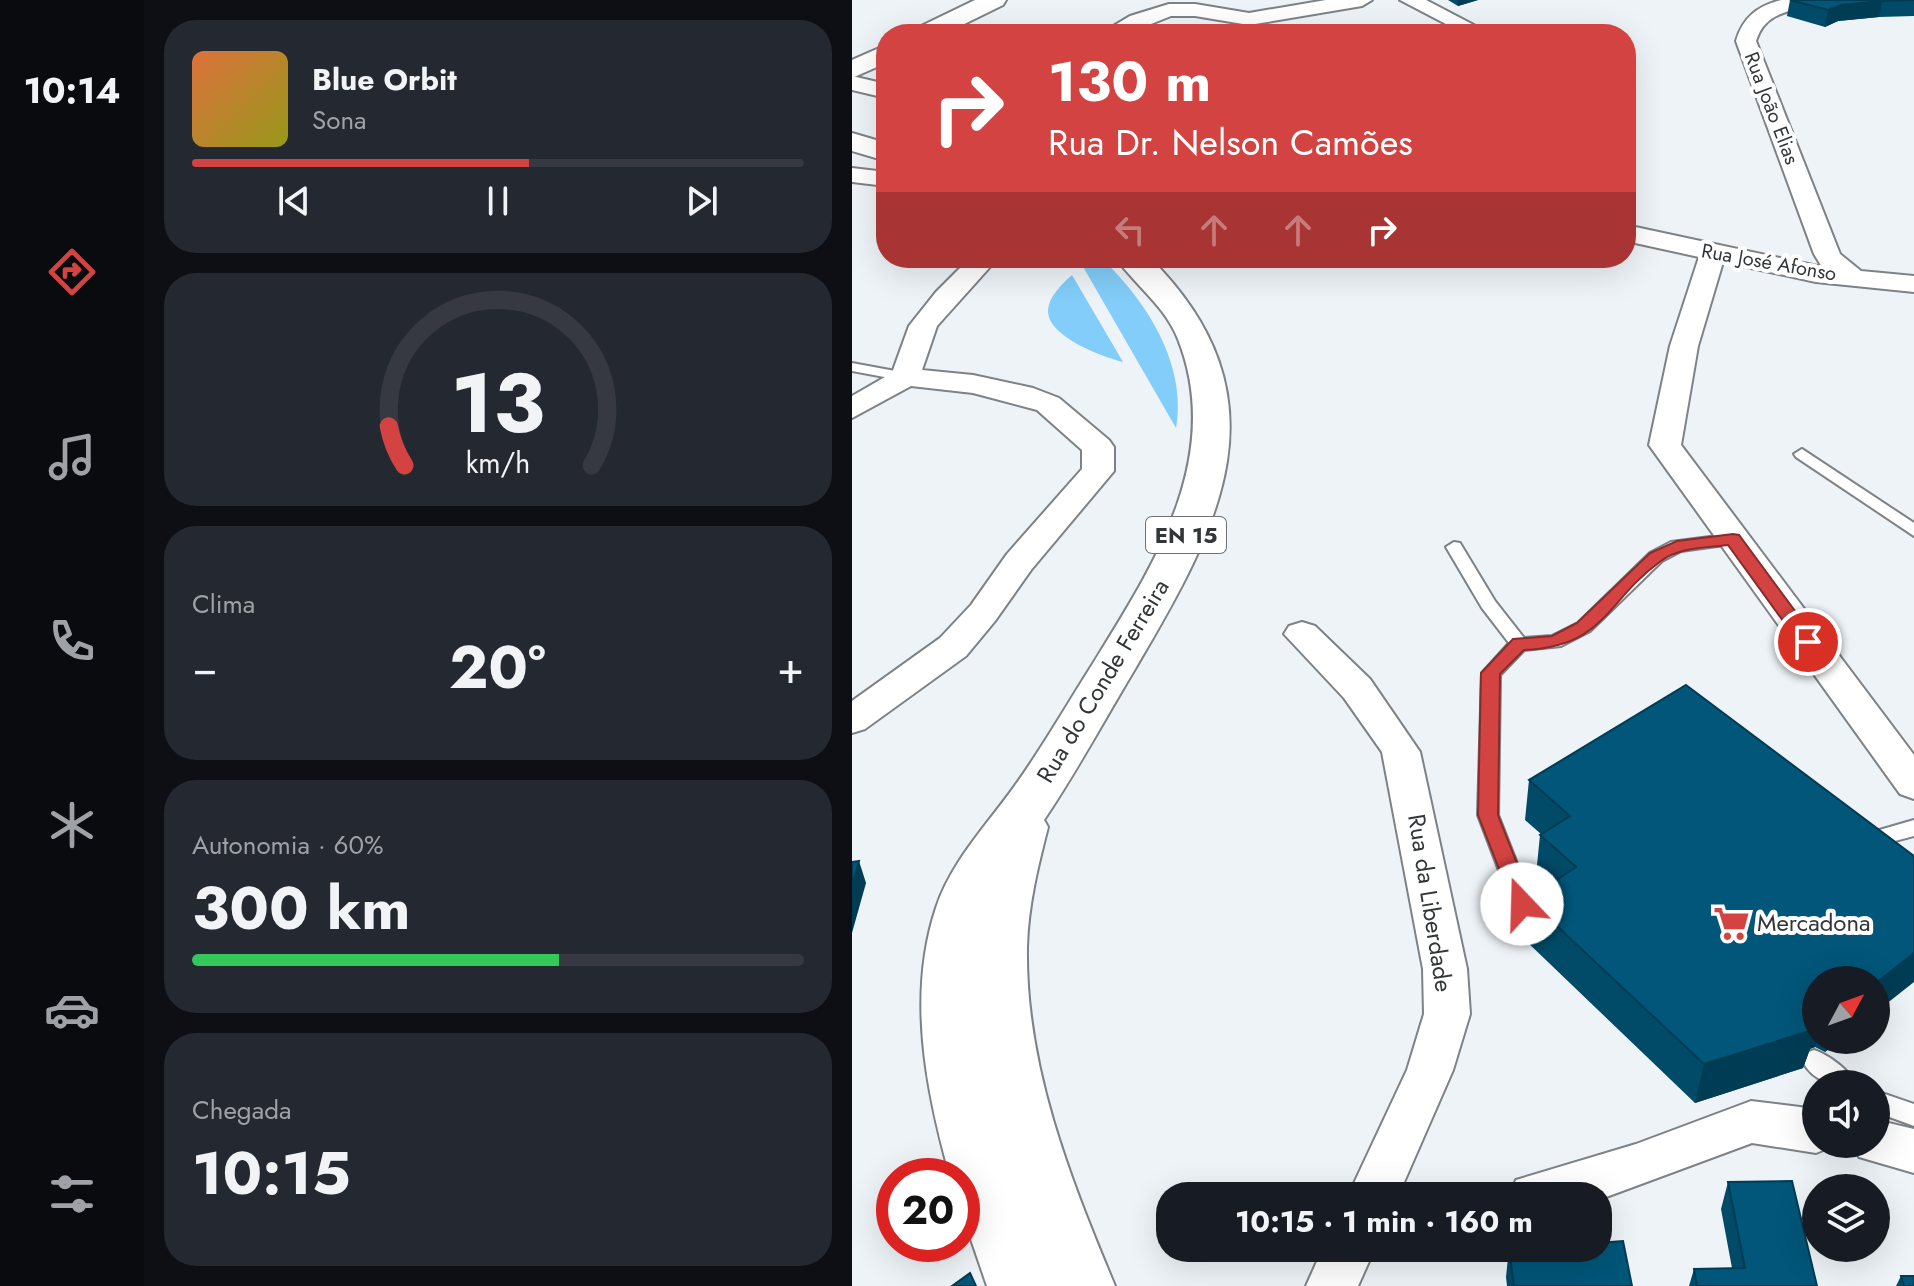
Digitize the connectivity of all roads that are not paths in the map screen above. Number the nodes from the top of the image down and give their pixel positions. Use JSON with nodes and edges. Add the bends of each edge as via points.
{"nodes":[{"id":1,"x":994,"y":0,"type":"edge"},
{"id":2,"x":1362,"y":0,"type":"edge"},
{"id":3,"x":1410,"y":0,"type":"edge"},
{"id":4,"x":1811,"y":0,"type":"edge"},
{"id":5,"x":945,"y":24,"type":"edge"},
{"id":6,"x":1129,"y":24,"type":"edge"},
{"id":7,"x":1460,"y":24,"type":"edge"},
{"id":8,"x":876,"y":58,"type":"edge"},
{"id":9,"x":852,"y":70,"type":"edge"},
{"id":10,"x":852,"y":83,"type":"edge"},
{"id":11,"x":876,"y":89,"type":"edge"},
{"id":12,"x":852,"y":142,"type":"edge"},
{"id":13,"x":852,"y":151,"type":"edge"},
{"id":14,"x":876,"y":156,"type":"edge"},
{"id":15,"x":876,"y":158,"type":"edge"},
{"id":16,"x":876,"y":165,"type":"edge"},
{"id":17,"x":852,"y":175,"type":"edge"},
{"id":18,"x":1636,"y":235,"type":"edge"},
{"id":19,"x":1714,"y":254,"type":"junction"},
{"id":20,"x":1827,"y":254,"type":"junction"},
{"id":21,"x":976,"y":268,"type":"edge"},
{"id":22,"x":1142,"y":268,"type":"edge"},
{"id":23,"x":1795,"y":269,"type":"junction"},
{"id":24,"x":1851,"y":275,"type":"junction"},
{"id":25,"x":1914,"y":284,"type":"edge"},
{"id":26,"x":852,"y":367,"type":"edge"},
{"id":27,"x":906,"y":377,"type":"junction"},
{"id":28,"x":852,"y":409,"type":"edge"},
{"id":29,"x":1802,"y":454,"type":"dead end"},
{"id":30,"x":1914,"y":531,"type":"edge"},
{"id":31,"x":1733,"y":539,"type":"junction"},
{"id":32,"x":1454,"y":547,"type":"dead end"},
{"id":33,"x":1302,"y":634,"type":"dead end"},
{"id":34,"x":1519,"y":644,"type":"junction"},
{"id":35,"x":852,"y":720,"type":"edge"},
{"id":36,"x":1914,"y":784,"type":"edge"},
{"id":37,"x":1033,"y":798,"type":"junction"},
{"id":38,"x":1914,"y":828,"type":"edge"},
{"id":39,"x":1876,"y":838,"type":"edge"},
{"id":40,"x":1522,"y":904,"type":"dead end"},
{"id":41,"x":951,"y":1027,"type":"junction"},
{"id":42,"x":1814,"y":1060,"type":"edge"},
{"id":43,"x":1826,"y":1070,"type":"edge"},
{"id":44,"x":1890,"y":1106,"type":"edge"},
{"id":45,"x":1914,"y":1115,"type":"edge"},
{"id":46,"x":1802,"y":1129,"type":"edge"},
{"id":47,"x":1890,"y":1145,"type":"edge"},
{"id":48,"x":1914,"y":1151,"type":"edge"},
{"id":49,"x":1379,"y":1182,"type":"edge"},
{"id":50,"x":1582,"y":1182,"type":"edge"},
{"id":51,"x":1343,"y":1262,"type":"edge"},
{"id":52,"x":1019,"y":1286,"type":"edge"},
{"id":53,"x":1043,"y":1286,"type":"edge"},
{"id":54,"x":1083,"y":1286,"type":"edge"},
{"id":55,"x":1332,"y":1286,"type":"edge"}],
"edges":[{"from":1,"to":5,"type":"main road"},
{"from":2,"to":6,"type":"street","via":[[1249,19],[1169,10]]},
{"from":3,"to":7,"type":"street"},
{"from":4,"to":20,"type":"street","name":"Rua João Elias","via":[[1766,11],[1748,27],[1746,41]]},
{"from":8,"to":9,"type":"main road"},
{"from":10,"to":11,"type":"street"},
{"from":12,"to":14,"type":"main road"},
{"from":13,"to":15,"type":"main road"},
{"from":16,"to":17,"type":"street"},
{"from":18,"to":19,"type":"street","name":"Rua José Afonso"},
{"from":19,"to":23,"type":"street","name":"Rua José Afonso"},
{"from":19,"to":31,"type":"street","via":[[1666,423],[1665,445]]},
{"from":20,"to":23,"type":"street","via":[[1825,260]]},
{"from":20,"to":24,"type":"street","name":"Rua João Elias"},
{"from":21,"to":27,"type":"street","via":[[918,330]]},
{"from":22,"to":37,"type":"main road","name":"Rua do Conde Ferreira","number":"EN 15","via":[[1165,291],[1195,339],[1211,405],[1202,498],[1162,586]]},
{"from":23,"to":24,"type":"street","name":"Rua José Afonso"},
{"from":24,"to":25,"type":"street","name":"Rua José Afonso"},
{"from":26,"to":27,"type":"lane"},
{"from":27,"to":28,"type":"street"},
{"from":27,"to":35,"type":"street","via":[[973,384],[1048,404],[1098,447],[1098,471],[953,647]]},
{"from":29,"to":30,"type":"lane"},
{"from":31,"to":34,"type":"lane","via":[[1677,546],[1656,557],[1584,627],[1555,642]]},
{"from":31,"to":36,"type":"street"},
{"from":32,"to":34,"type":"lane"},
{"from":33,"to":49,"type":"street","name":"Rua da Liberdade","via":[[1356,683],[1401,752],[1445,969],[1447,1014],[1430,1070]]},
{"from":34,"to":40,"type":"lane","via":[[1491,673],[1488,815]]},
{"from":37,"to":41,"type":"main road","name":"Rua do Conde Ferreira","via":[[988,859],[962,907],[950,962]]},
{"from":37,"to":54,"type":"main road","name":"Rua do Conde Ferreira","via":[[1011,862],[999,1005],[1022,1124]]},
{"from":38,"to":39,"type":"lane"},
{"from":41,"to":52,"type":"main road","name":"Rua do Conde Ferreira","via":[[962,1108]]},
{"from":41,"to":53,"type":"main road","name":"Rua do Conde Ferreira","via":[[981,1079],[1003,1171]]},
{"from":42,"to":43,"type":"lane"},
{"from":44,"to":45,"type":"lane"},
{"from":46,"to":50,"type":"street","via":[[1751,1122]]},
{"from":47,"to":48,"type":"street"},
{"from":51,"to":55,"type":"street"}]}
